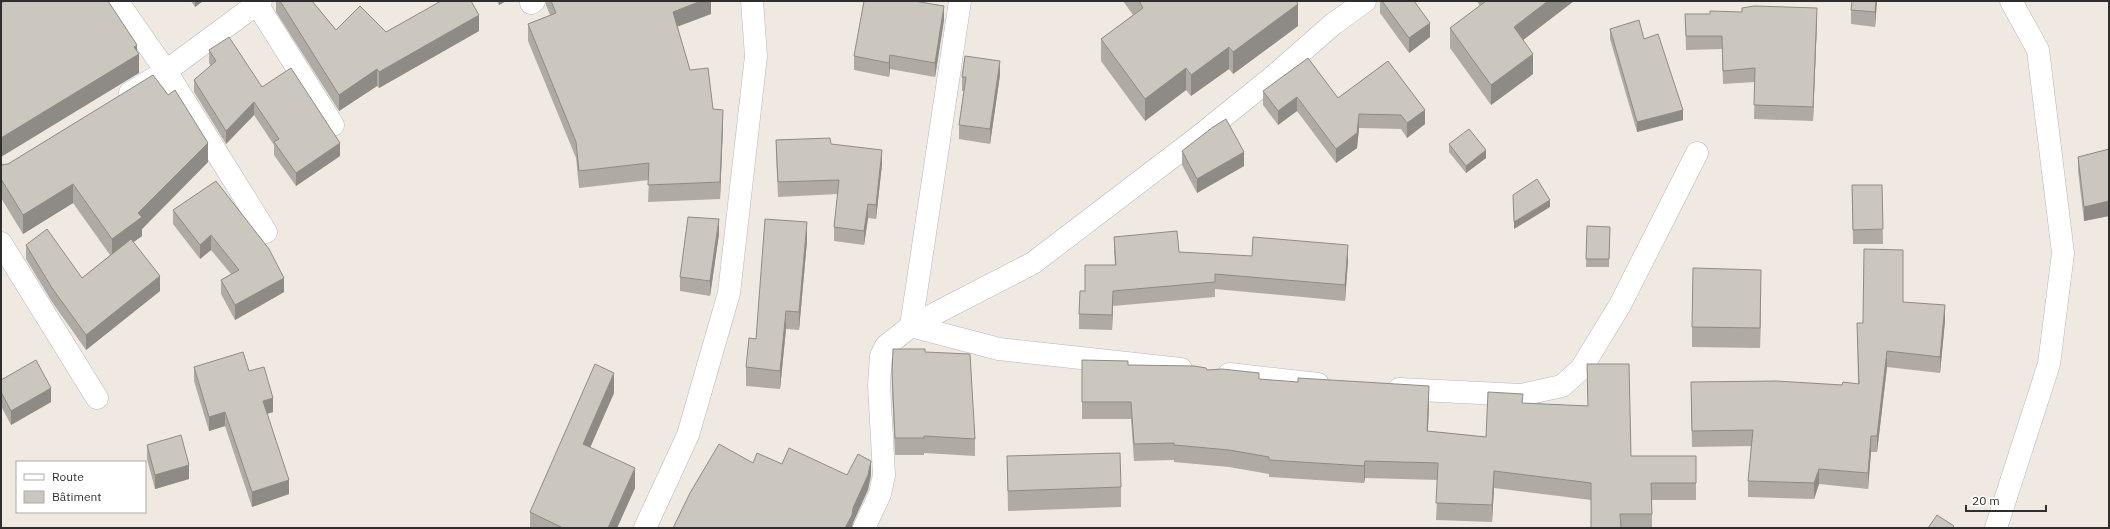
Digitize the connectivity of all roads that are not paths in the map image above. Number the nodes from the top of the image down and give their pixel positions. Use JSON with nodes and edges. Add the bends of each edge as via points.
{"nodes":[{"id":1,"x":117,"y":1,"type":"edge"},
{"id":2,"x":752,"y":1,"type":"edge"},
{"id":3,"x":960,"y":1,"type":"edge"},
{"id":4,"x":1365,"y":1,"type":"edge"},
{"id":5,"x":2011,"y":1,"type":"edge"},
{"id":6,"x":258,"y":2,"type":"edge"},
{"id":7,"x":166,"y":71,"type":"junction"},
{"id":8,"x":114,"y":103,"type":"edge"},
{"id":9,"x":333,"y":125,"type":"dead end"},
{"id":10,"x":1697,"y":153,"type":"dead end"},
{"id":11,"x":266,"y":232,"type":"dead end"},
{"id":12,"x":1,"y":243,"type":"edge"},
{"id":13,"x":911,"y":326,"type":"junction"},
{"id":14,"x":1340,"y":386,"type":"edge"},
{"id":15,"x":1379,"y":388,"type":"edge"},
{"id":16,"x":97,"y":398,"type":"dead end"},
{"id":17,"x":646,"y":528,"type":"edge"},
{"id":18,"x":864,"y":528,"type":"edge"},
{"id":19,"x":1996,"y":528,"type":"edge"}],
"edges":[{"from":1,"to":7,"type":"street"},
{"from":2,"to":17,"type":"street","via":[[756,56],[730,293],[688,435]]},
{"from":3,"to":13,"type":"street"},
{"from":4,"to":13,"type":"street","via":[[1332,25],[1197,138],[1033,263]]},
{"from":5,"to":19,"type":"street","via":[[2038,50],[2062,253],[2049,364]]},
{"from":6,"to":7,"type":"street"},
{"from":6,"to":9,"type":"street"},
{"from":7,"to":8,"type":"street"},
{"from":7,"to":11,"type":"street"},
{"from":10,"to":15,"type":"street","via":[[1620,305],[1581,369],[1562,386],[1521,395]]},
{"from":12,"to":16,"type":"street"},
{"from":13,"to":14,"type":"street","via":[[999,349]]},
{"from":13,"to":18,"type":"street","via":[[886,346],[881,356],[879,385],[884,476],[880,494]]}]}
